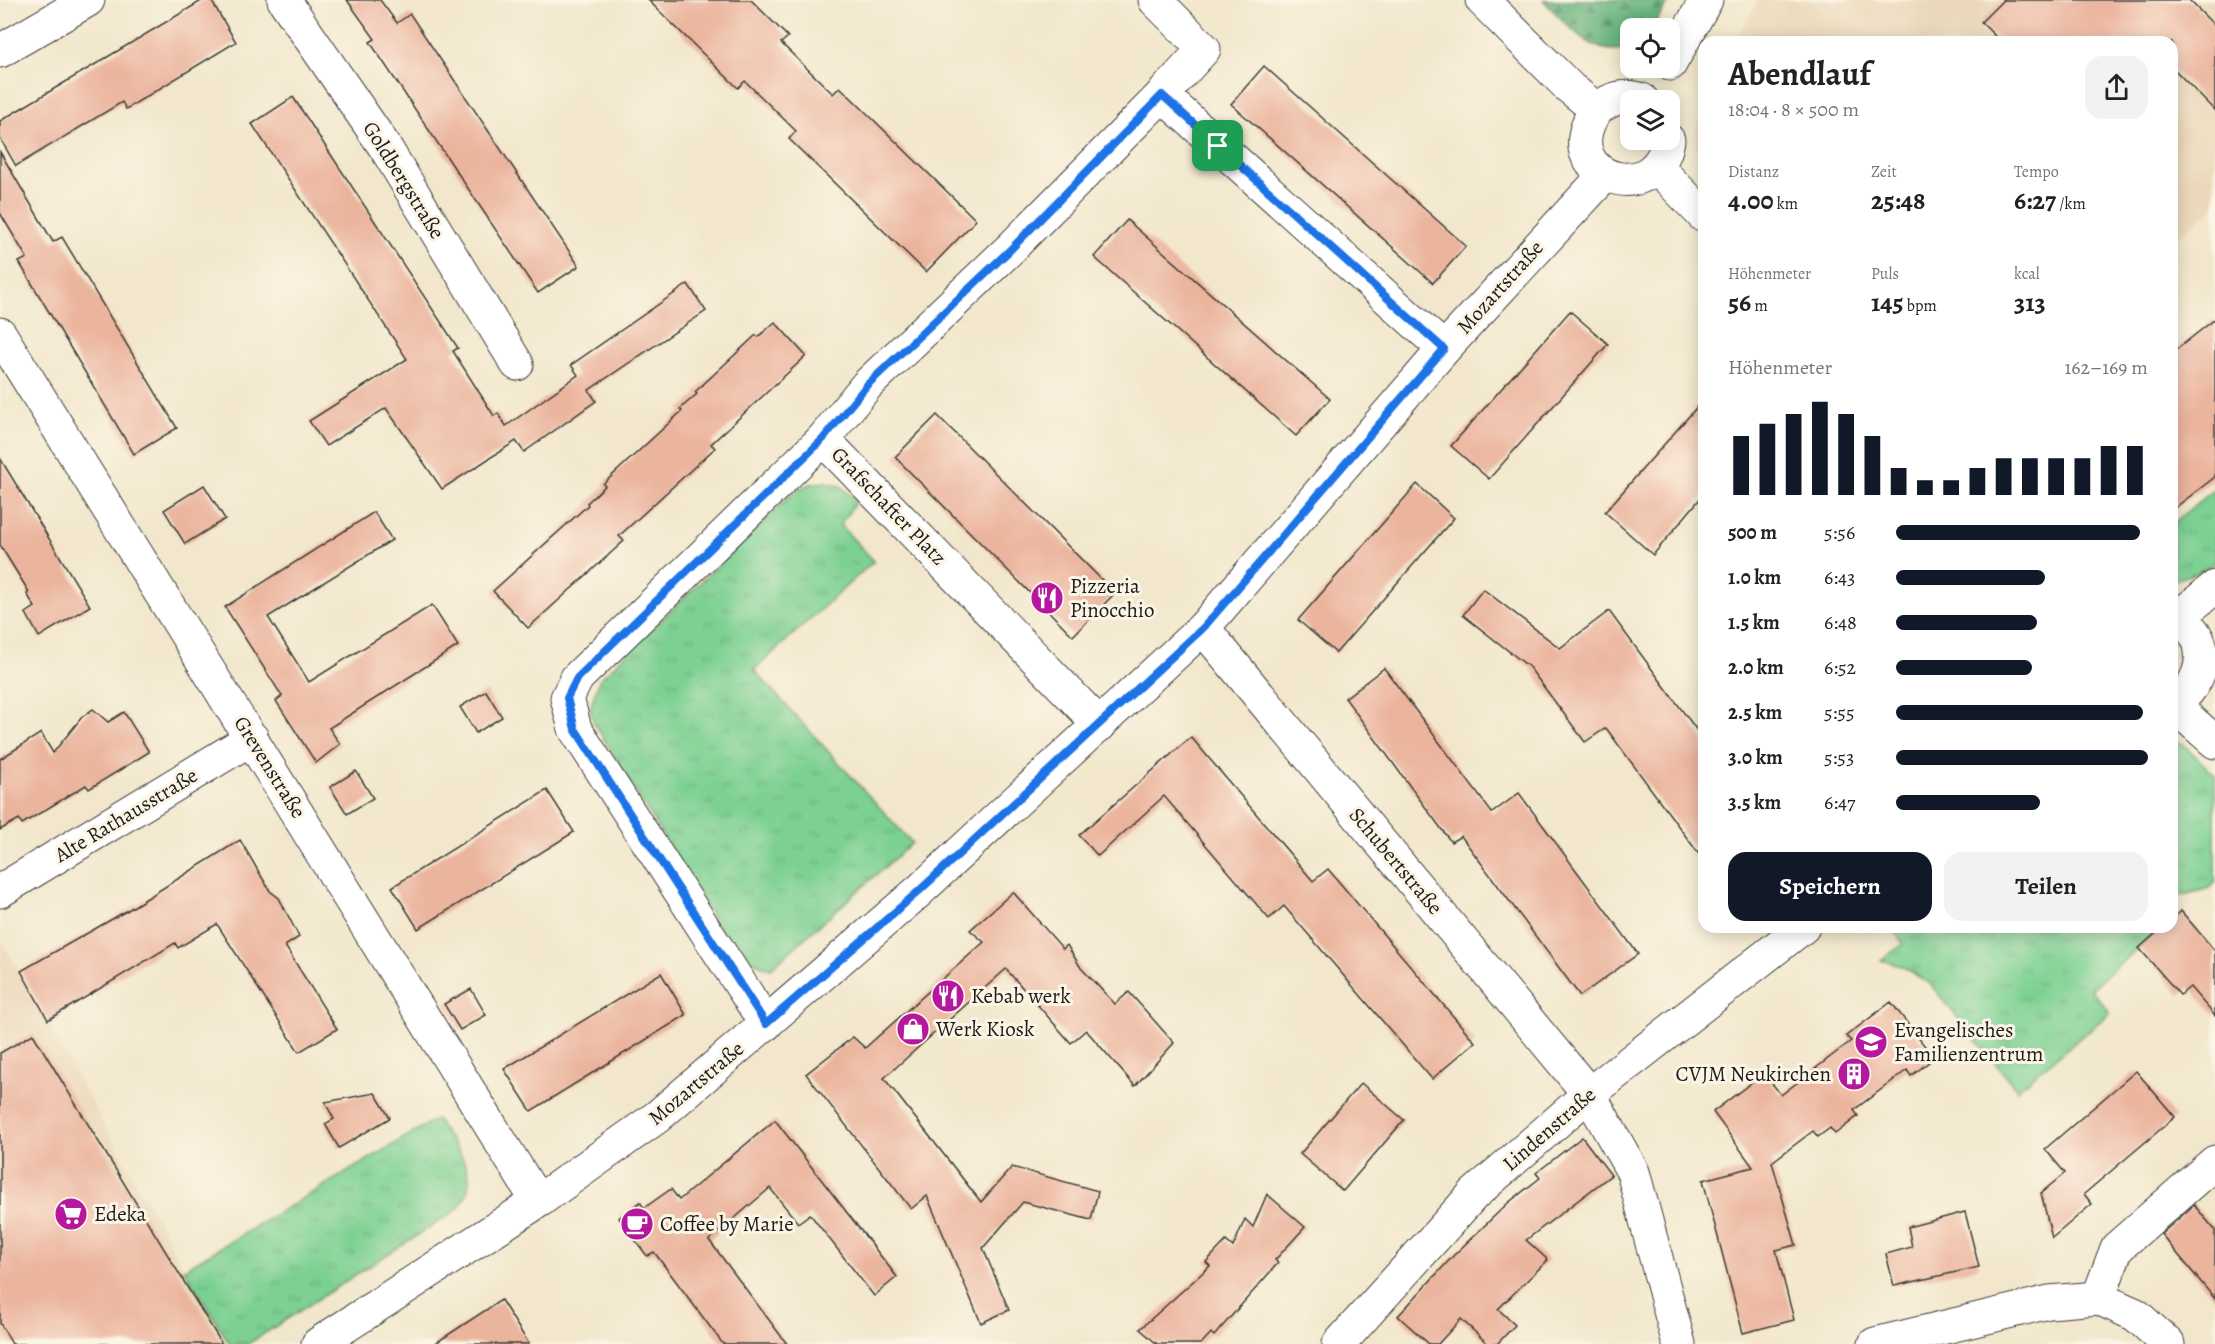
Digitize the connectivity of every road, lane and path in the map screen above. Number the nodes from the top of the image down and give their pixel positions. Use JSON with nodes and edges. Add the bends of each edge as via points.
{"nodes":[{"id":1,"x":88,"y":0,"type":"edge"},
{"id":2,"x":284,"y":0,"type":"edge"},
{"id":3,"x":1155,"y":0,"type":"edge"},
{"id":4,"x":1482,"y":0,"type":"edge"},
{"id":5,"x":1706,"y":0,"type":"edge"},
{"id":6,"x":1680,"y":45,"type":"edge"},
{"id":7,"x":0,"y":51,"type":"edge"},
{"id":8,"x":1162,"y":95,"type":"junction"},
{"id":9,"x":1620,"y":98,"type":"edge"},
{"id":10,"x":1596,"y":109,"type":"junction"},
{"id":11,"x":1663,"y":153,"type":"edge"},
{"id":12,"x":1605,"y":175,"type":"junction"},
{"id":13,"x":1698,"y":207,"type":"edge"},
{"id":14,"x":0,"y":334,"type":"edge"},
{"id":15,"x":1444,"y":349,"type":"junction"},
{"id":16,"x":517,"y":364,"type":"dead end"},
{"id":17,"x":823,"y":439,"type":"junction"},
{"id":18,"x":2215,"y":587,"type":"edge"},
{"id":19,"x":2178,"y":615,"type":"edge"},
{"id":20,"x":2178,"y":620,"type":"edge"},
{"id":21,"x":1203,"y":628,"type":"junction"},
{"id":22,"x":2207,"y":666,"type":"edge"},
{"id":23,"x":2178,"y":701,"type":"edge"},
{"id":24,"x":2178,"y":713,"type":"edge"},
{"id":25,"x":1100,"y":725,"type":"junction"},
{"id":26,"x":252,"y":738,"type":"junction"},
{"id":27,"x":2215,"y":742,"type":"edge"},
{"id":28,"x":0,"y":891,"type":"edge"},
{"id":29,"x":1799,"y":933,"type":"edge"},
{"id":30,"x":766,"y":1024,"type":"junction"},
{"id":31,"x":1589,"y":1094,"type":"junction"},
{"id":32,"x":2215,"y":1162,"type":"edge"},
{"id":33,"x":540,"y":1200,"type":"junction"},
{"id":34,"x":2098,"y":1298,"type":"junction"},
{"id":35,"x":318,"y":1344,"type":"edge"},
{"id":36,"x":1339,"y":1344,"type":"edge"},
{"id":37,"x":1679,"y":1344,"type":"edge"},
{"id":38,"x":1875,"y":1344,"type":"edge"},
{"id":39,"x":2168,"y":1344,"type":"edge"}],
"edges":[{"from":1,"to":7,"type":"street"},
{"from":2,"to":16,"type":"street","name":"Goldbergstraße","via":[[385,147]]},
{"from":3,"to":8,"type":"street","via":[[1204,49]]},
{"from":4,"to":10,"type":"street"},
{"from":5,"to":6,"type":"street"},
{"from":8,"to":15,"type":"street"},
{"from":8,"to":17,"type":"street","via":[[1011,249],[867,385]]},
{"from":9,"to":10,"type":"street"},
{"from":10,"to":12,"type":"street","via":[[1584,137],[1586,152]]},
{"from":11,"to":12,"type":"street","via":[[1646,176],[1618,180]]},
{"from":11,"to":13,"type":"street"},
{"from":12,"to":15,"type":"street","name":"Mozartstraße"},
{"from":14,"to":26,"type":"street","name":"Grevenstraße"},
{"from":15,"to":21,"type":"street","name":"Mozartstraße"},
{"from":17,"to":25,"type":"street","name":"Grafschafter Platz"},
{"from":17,"to":30,"type":"street","name":"Grafschafter Platz","via":[[577,678],[567,698],[575,729]]},
{"from":18,"to":19,"type":"street"},
{"from":20,"to":22,"type":"street","via":[[2197,639]]},
{"from":21,"to":25,"type":"street","name":"Mozartstraße"},
{"from":21,"to":31,"type":"street","name":"Schubertstraße"},
{"from":22,"to":23,"type":"street","via":[[2186,696]]},
{"from":24,"to":27,"type":"street"},
{"from":25,"to":30,"type":"street","name":"Mozartstraße"},
{"from":26,"to":28,"type":"street","name":"Alte Rathausstraße"},
{"from":26,"to":33,"type":"street","name":"Grevenstraße"},
{"from":29,"to":31,"type":"street","name":"Lindenstraße"},
{"from":30,"to":33,"type":"street","name":"Mozartstraße","via":[[657,1117]]},
{"from":31,"to":36,"type":"street","name":"Lindenstraße","via":[[1474,1194]]},
{"from":31,"to":37,"type":"street","name":"Schubertstraße","via":[[1632,1172]]},
{"from":32,"to":34,"type":"street","via":[[2117,1248]]},
{"from":33,"to":35,"type":"street","name":"Mozartstraße"},
{"from":34,"to":38,"type":"street","via":[[2049,1302]]},
{"from":34,"to":39,"type":"street","via":[[2136,1315]]}]}
